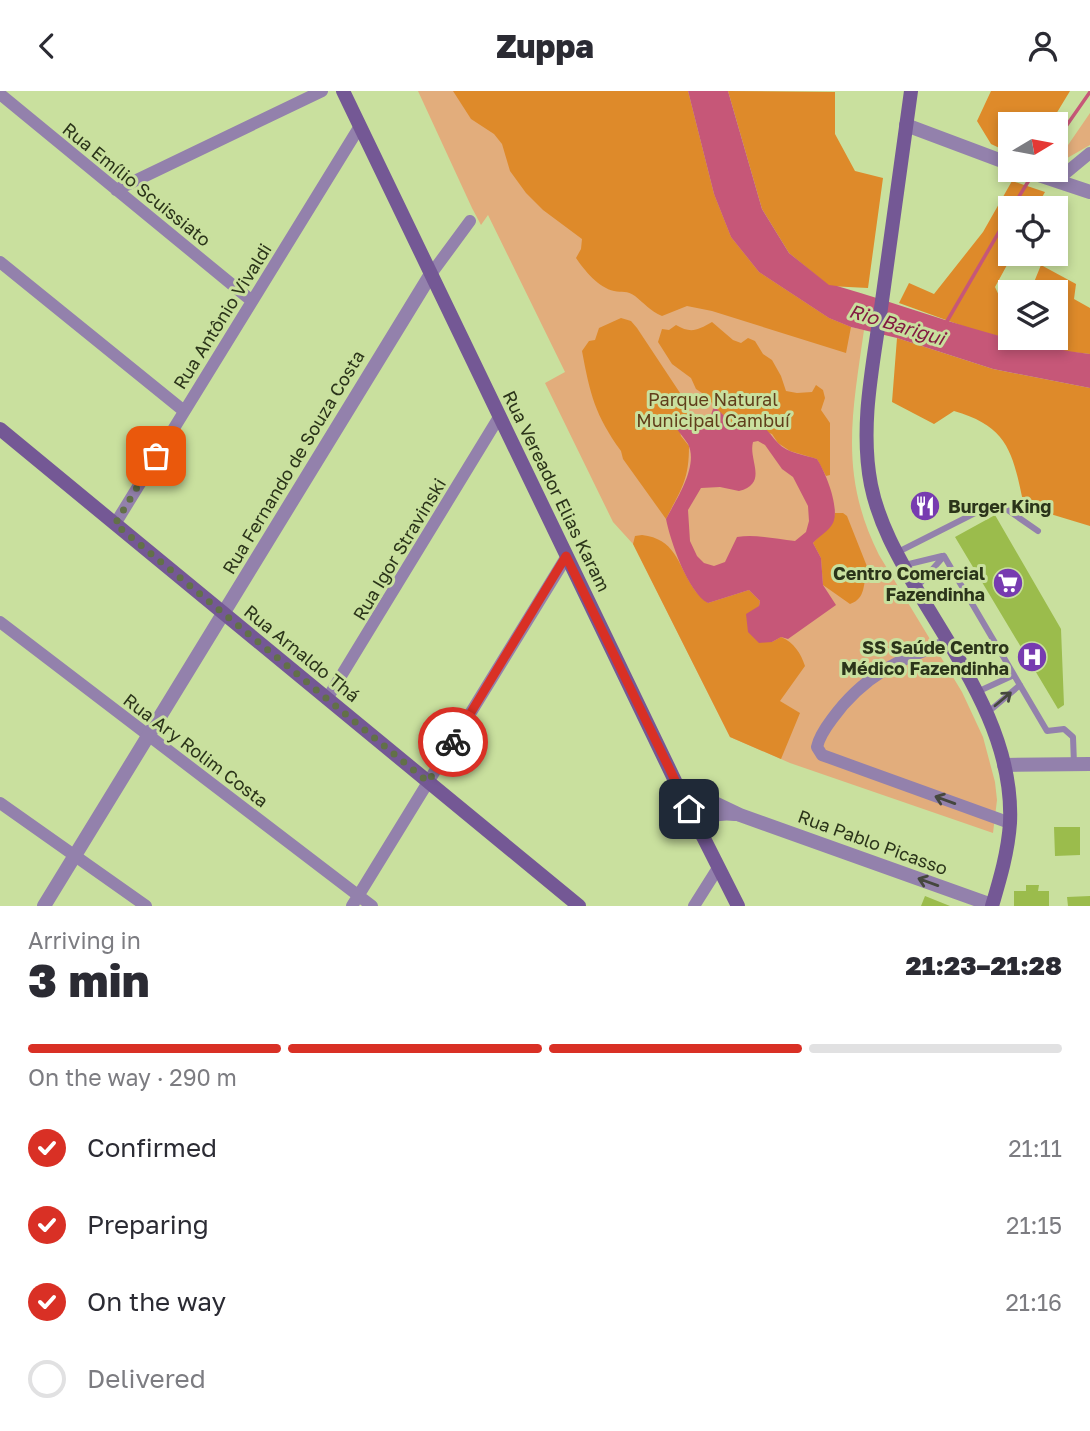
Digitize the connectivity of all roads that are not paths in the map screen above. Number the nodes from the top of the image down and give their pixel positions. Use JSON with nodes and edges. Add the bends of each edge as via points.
{"nodes":[{"id":1,"x":322,"y":91,"type":"edge"},
{"id":2,"x":343,"y":91,"type":"edge"},
{"id":3,"x":911,"y":91,"type":"edge"},
{"id":4,"x":3,"y":94,"type":"edge"},
{"id":5,"x":906,"y":125,"type":"junction"},
{"id":6,"x":360,"y":126,"type":"junction"},
{"id":7,"x":1090,"y":153,"type":"edge"},
{"id":8,"x":998,"y":160,"type":"edge"},
{"id":9,"x":1068,"y":167,"type":"edge"},
{"id":10,"x":1059,"y":182,"type":"edge"},
{"id":11,"x":116,"y":190,"type":"junction"},
{"id":12,"x":1090,"y":192,"type":"edge"},
{"id":13,"x":470,"y":221,"type":"dead end"},
{"id":14,"x":0,"y":262,"type":"edge"},
{"id":15,"x":431,"y":274,"type":"junction"},
{"id":16,"x":252,"y":301,"type":"junction"},
{"id":17,"x":184,"y":411,"type":"junction"},
{"id":18,"x":499,"y":417,"type":"junction"},
{"id":19,"x":0,"y":429,"type":"edge"},
{"id":20,"x":115,"y":524,"type":"junction"},
{"id":21,"x":1038,"y":531,"type":"dead end"},
{"id":22,"x":566,"y":556,"type":"junction"},
{"id":23,"x":944,"y":556,"type":"junction"},
{"id":24,"x":899,"y":559,"type":"junction"},
{"id":25,"x":916,"y":589,"type":"junction"},
{"id":26,"x":223,"y":613,"type":"junction"},
{"id":27,"x":0,"y":622,"type":"edge"},
{"id":28,"x":948,"y":642,"type":"junction"},
{"id":29,"x":1014,"y":675,"type":"junction"},
{"id":30,"x":1020,"y":685,"type":"junction"},
{"id":31,"x":976,"y":692,"type":"junction"},
{"id":32,"x":327,"y":699,"type":"junction"},
{"id":33,"x":987,"y":713,"type":"junction"},
{"id":34,"x":148,"y":735,"type":"junction"},
{"id":35,"x":1074,"y":764,"type":"junction"},
{"id":36,"x":1090,"y":764,"type":"edge"},
{"id":37,"x":1004,"y":765,"type":"junction"},
{"id":38,"x":428,"y":782,"type":"junction"},
{"id":39,"x":677,"y":785,"type":"junction"},
{"id":40,"x":0,"y":803,"type":"edge"},
{"id":41,"x":740,"y":815,"type":"junction"},
{"id":42,"x":1010,"y":823,"type":"junction"},
{"id":43,"x":701,"y":834,"type":"junction"},
{"id":44,"x":75,"y":856,"type":"junction"},
{"id":45,"x":718,"y":868,"type":"junction"},
{"id":46,"x":355,"y":901,"type":"edge"},
{"id":47,"x":44,"y":906,"type":"edge"},
{"id":48,"x":145,"y":906,"type":"edge"},
{"id":49,"x":372,"y":906,"type":"edge"},
{"id":50,"x":579,"y":906,"type":"edge"},
{"id":51,"x":694,"y":906,"type":"edge"},
{"id":52,"x":738,"y":906,"type":"edge"},
{"id":53,"x":992,"y":906,"type":"edge"}],
"edges":[{"from":1,"to":11,"type":"street"},
{"from":2,"to":6,"type":"main road","name":"Rua Vereador Elias Karam"},
{"from":3,"to":5,"type":"main road"},
{"from":4,"to":11,"type":"street","name":"Rua Emílio Scuissiato"},
{"from":5,"to":8,"type":"street"},
{"from":5,"to":24,"type":"main road","via":[[867,418],[867,459],[876,505]]},
{"from":6,"to":15,"type":"main road","name":"Rua Vereador Elias Karam"},
{"from":6,"to":16,"type":"street","name":"Rua Antônio Vivaldi"},
{"from":7,"to":9,"type":"street"},
{"from":10,"to":12,"type":"street"},
{"from":11,"to":16,"type":"street","name":"Rua Emílio Scuissiato"},
{"from":13,"to":15,"type":"street","name":"Rua Fernando de Souza Costa"},
{"from":14,"to":17,"type":"street"},
{"from":15,"to":18,"type":"main road","name":"Rua Vereador Elias Karam"},
{"from":15,"to":26,"type":"street","name":"Rua Fernando de Souza Costa"},
{"from":16,"to":17,"type":"street","name":"Rua Antônio Vivaldi"},
{"from":17,"to":20,"type":"street","name":"Rua Antônio Vivaldi"},
{"from":18,"to":22,"type":"main road","name":"Rua Vereador Elias Karam"},
{"from":18,"to":32,"type":"street","name":"Rua Igor Stravinski"},
{"from":19,"to":20,"type":"main road","name":"Rua Arnaldo Thá"},
{"from":20,"to":26,"type":"main road","name":"Rua Arnaldo Thá"},
{"from":21,"to":24,"type":"lane","via":[[999,504],[991,505]]},
{"from":22,"to":38,"type":"street"},
{"from":22,"to":39,"type":"main road","name":"Rua Vereador Elias Karam"},
{"from":23,"to":24,"type":"lane"},
{"from":23,"to":25,"type":"lane"},
{"from":23,"to":29,"type":"lane"},
{"from":24,"to":25,"type":"main road"},
{"from":25,"to":28,"type":"main road"},
{"from":26,"to":32,"type":"main road","name":"Rua Arnaldo Thá"},
{"from":26,"to":34,"type":"street","name":"Rua Fernando de Souza Costa"},
{"from":27,"to":34,"type":"street","name":"Rua Ary Rolim Costa"},
{"from":28,"to":31,"type":"main road"},
{"from":42,"to":28,"type":"street","one_way":true,"via":[[822,755],[817,747],[825,728],[859,687],[891,666]]},
{"from":29,"to":30,"type":"lane"},
{"from":29,"to":31,"type":"lane"},
{"from":33,"to":30,"type":"lane","one_way":true},
{"from":30,"to":35,"type":"lane","via":[[1046,731],[1063,729],[1073,737]]},
{"from":31,"to":33,"type":"main road"},
{"from":32,"to":38,"type":"main road","name":"Rua Arnaldo Thá"},
{"from":33,"to":37,"type":"main road"},
{"from":34,"to":44,"type":"street","name":"Rua Fernando de Souza Costa"},
{"from":34,"to":46,"type":"street","name":"Rua Ary Rolim Costa"},
{"from":35,"to":36,"type":"street"},
{"from":35,"to":37,"type":"street"},
{"from":37,"to":42,"type":"main road"},
{"from":38,"to":46,"type":"street"},
{"from":38,"to":50,"type":"main road","name":"Rua Arnaldo Thá"},
{"from":39,"to":41,"type":"street","name":"Rua Pablo Picasso"},
{"from":39,"to":43,"type":"main road","name":"Rua Vereador Elias Karam"},
{"from":40,"to":44,"type":"street"},
{"from":41,"to":43,"type":"street","name":"Rua Pablo Picasso","via":[[713,815],[703,824]]},
{"from":53,"to":41,"type":"street","name":"Rua Pablo Picasso","one_way":true},
{"from":42,"to":53,"type":"main road"},
{"from":43,"to":45,"type":"main road","name":"Rua Vereador Elias Karam"},
{"from":44,"to":47,"type":"street","name":"Rua Fernando de Souza Costa"},
{"from":44,"to":48,"type":"street"},
{"from":45,"to":51,"type":"street"},
{"from":45,"to":52,"type":"main road","name":"Rua Vereador Elias Karam"},
{"from":46,"to":49,"type":"street","name":"Rua Ary Rolim Costa"}]}
